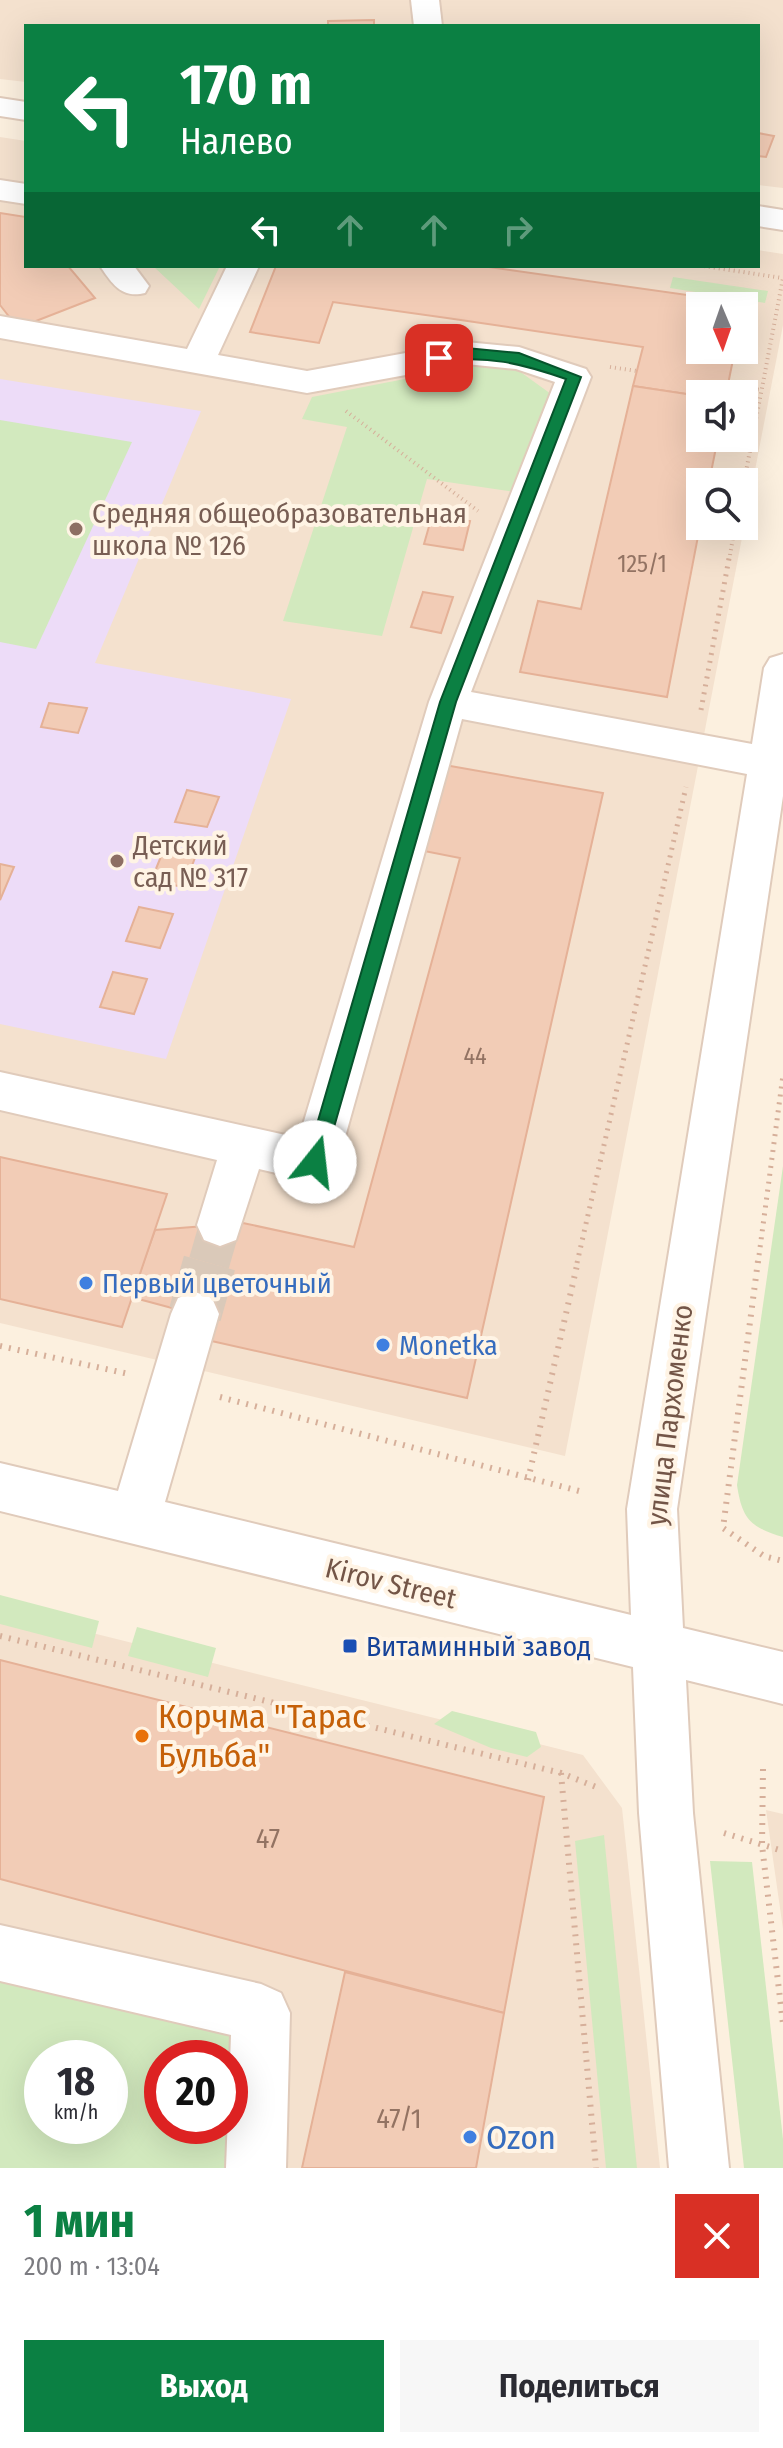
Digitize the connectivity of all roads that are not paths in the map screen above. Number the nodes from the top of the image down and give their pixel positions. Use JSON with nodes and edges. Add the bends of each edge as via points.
{"nodes":[{"id":1,"x":425,"y":0,"type":"edge"},
{"id":2,"x":428,"y":24,"type":"edge"},
{"id":3,"x":0,"y":107,"type":"edge"},
{"id":4,"x":24,"y":111,"type":"edge"},
{"id":5,"x":0,"y":190,"type":"edge"},
{"id":6,"x":24,"y":194,"type":"edge"},
{"id":7,"x":760,"y":216,"type":"edge"},
{"id":8,"x":783,"y":220,"type":"edge"},
{"id":9,"x":242,"y":268,"type":"edge"},
{"id":10,"x":0,"y":327,"type":"edge"},
{"id":11,"x":198,"y":362,"type":"junction"},
{"id":12,"x":783,"y":668,"type":"edge"},
{"id":13,"x":448,"y":702,"type":"junction"},
{"id":14,"x":766,"y":762,"type":"junction"},
{"id":15,"x":0,"y":1091,"type":"edge"},
{"id":16,"x":243,"y":1146,"type":"junction"},
{"id":17,"x":220,"y":1225,"type":"tunnel mouth"},
{"id":18,"x":195,"y":1314,"type":"tunnel mouth"},
{"id":19,"x":0,"y":1487,"type":"edge"},
{"id":20,"x":135,"y":1520,"type":"junction"},
{"id":21,"x":657,"y":1647,"type":"junction"},
{"id":22,"x":783,"y":1678,"type":"edge"},
{"id":23,"x":0,"y":1953,"type":"edge"},
{"id":24,"x":256,"y":2168,"type":"edge"},
{"id":25,"x":699,"y":2168,"type":"edge"}],
"edges":[{"from":1,"to":2,"type":"street"},
{"from":3,"to":4,"type":"street"},
{"from":5,"to":6,"type":"street"},
{"from":7,"to":8,"type":"street"},
{"from":9,"to":11,"type":"street"},
{"from":10,"to":11,"type":"street"},
{"from":11,"to":13,"type":"street","via":[[307,382],[466,353],[519,358],[574,377]]},
{"from":12,"to":14,"type":"street","name":"улица Пархоменко"},
{"from":13,"to":14,"type":"street"},
{"from":13,"to":16,"type":"street","via":[[315,1162]]},
{"from":14,"to":21,"type":"street","name":"улица Пархоменко","via":[[652,1509]]},
{"from":15,"to":16,"type":"street"},
{"from":16,"to":17,"type":"street"},
{"from":18,"to":20,"type":"street"},
{"from":19,"to":20,"type":"street","name":"Kirov Street"},
{"from":20,"to":21,"type":"street","name":"Kirov Street"},
{"from":21,"to":22,"type":"street","name":"Kirov Street"},
{"from":21,"to":25,"type":"street","name":"улица Пархоменко","via":[[666,1813]]},
{"from":23,"to":24,"type":"street","via":[[261,2013]]}]}
